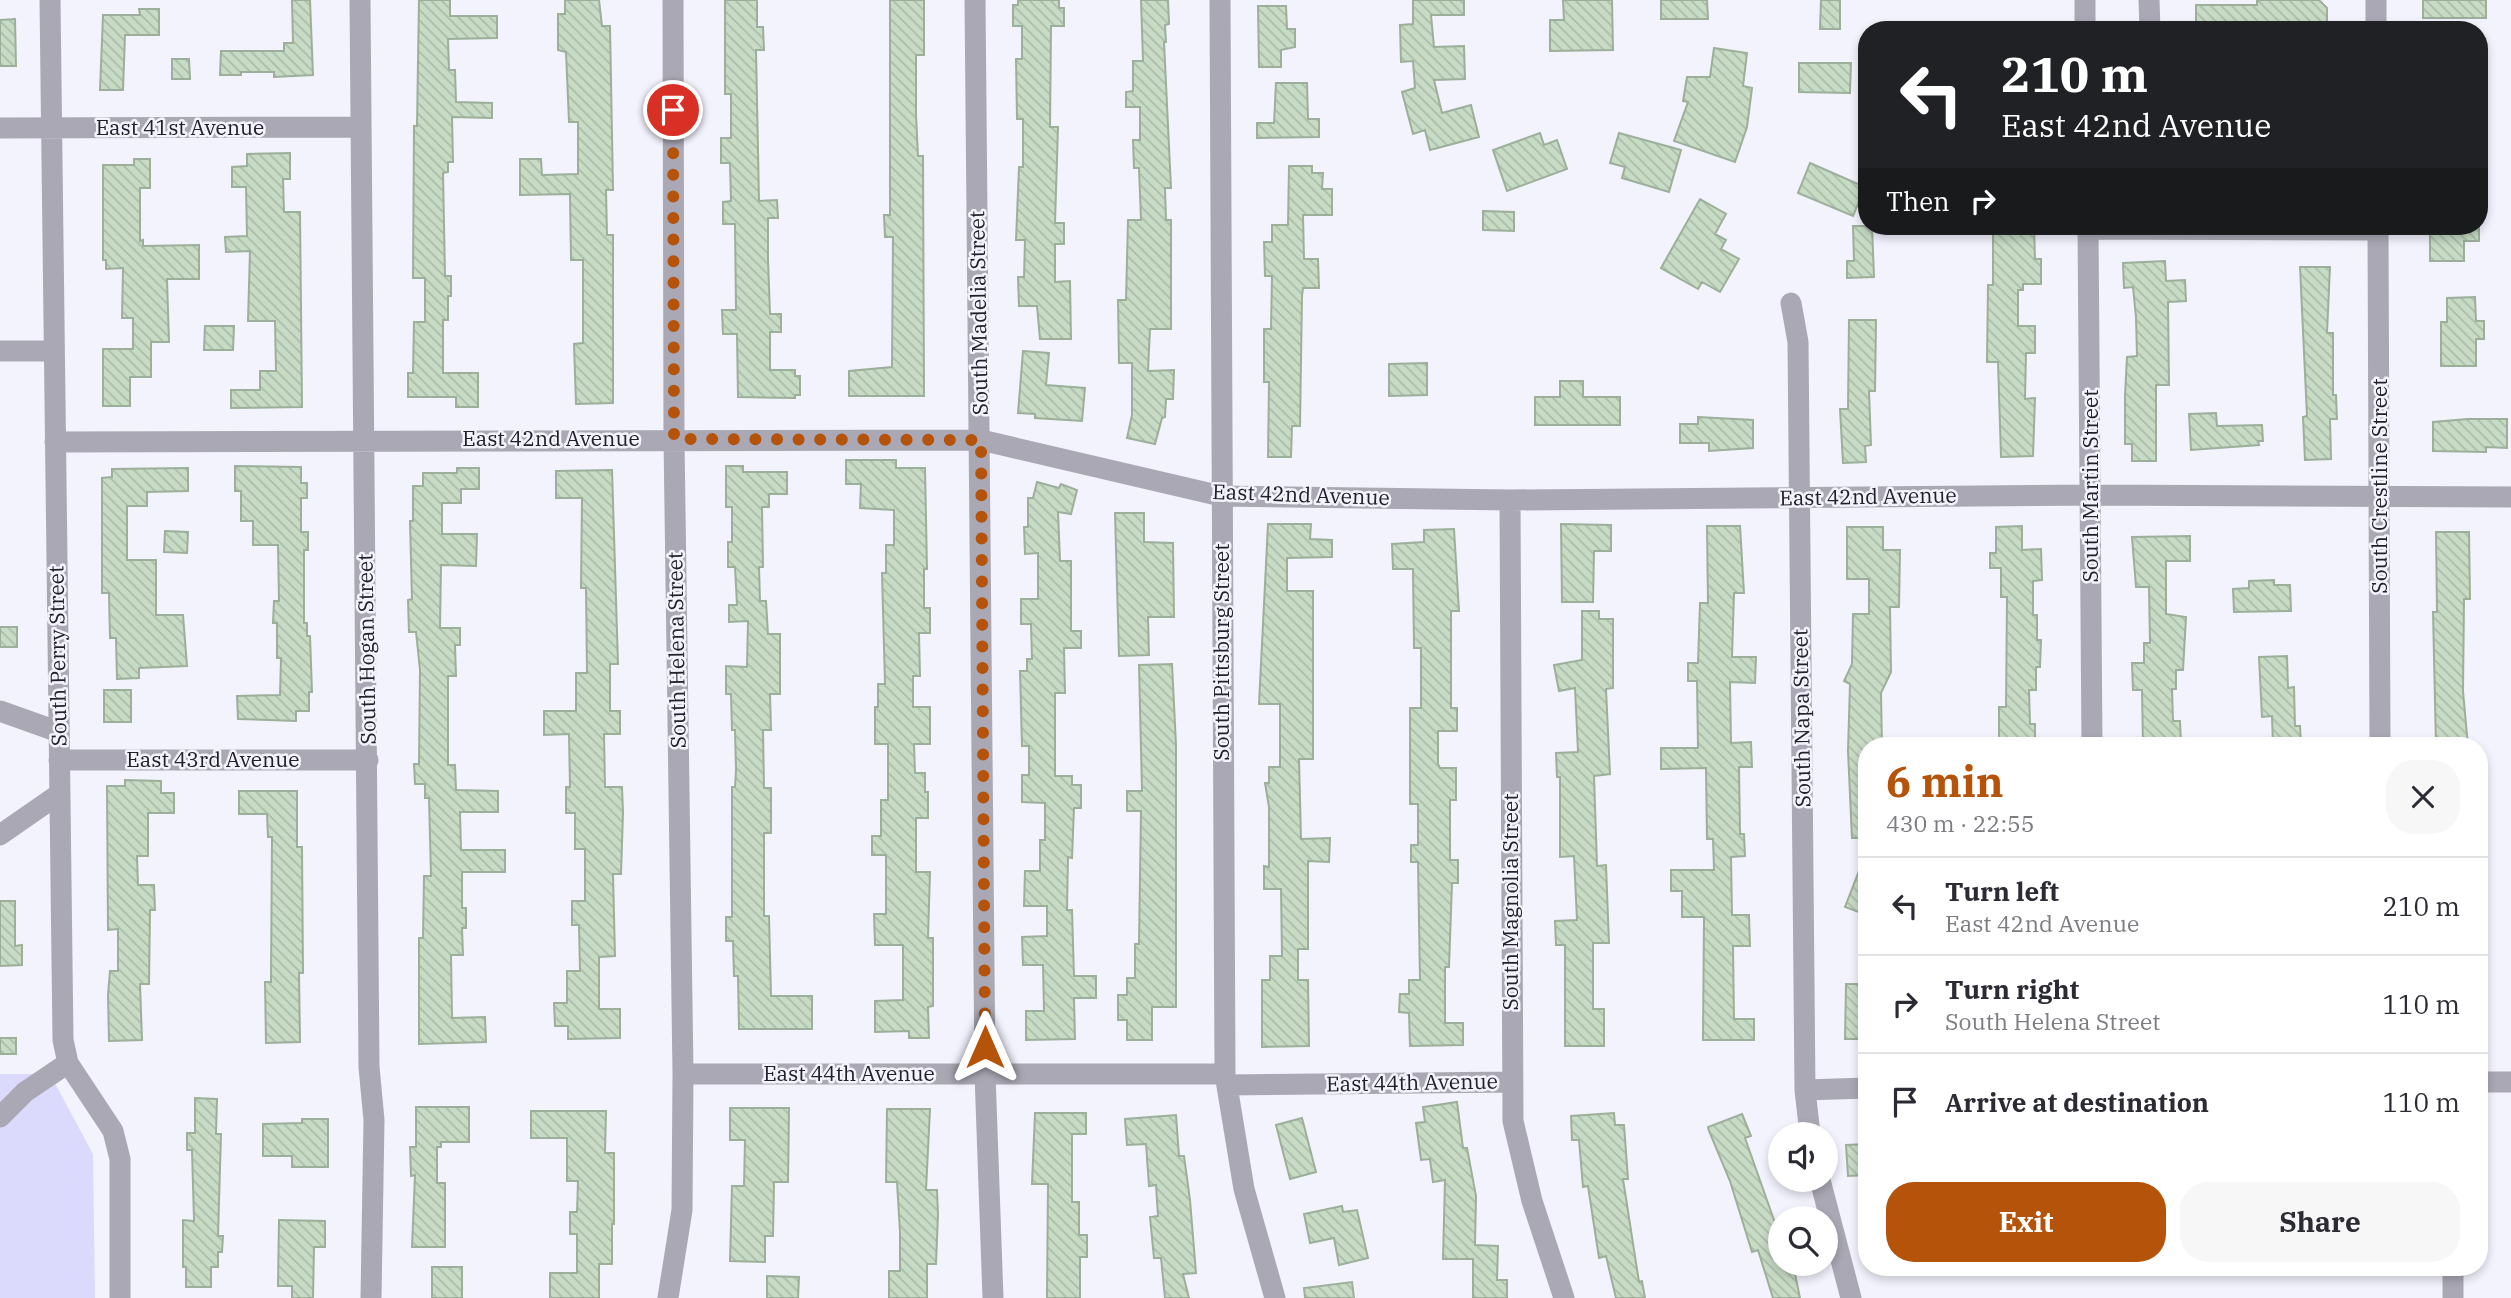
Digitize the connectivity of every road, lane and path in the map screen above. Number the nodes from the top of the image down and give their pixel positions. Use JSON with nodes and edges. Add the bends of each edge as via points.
{"nodes":[{"id":1,"x":50,"y":0,"type":"edge"},
{"id":2,"x":360,"y":0,"type":"edge"},
{"id":3,"x":673,"y":0,"type":"edge"},
{"id":4,"x":975,"y":0,"type":"edge"},
{"id":5,"x":1220,"y":0,"type":"edge"},
{"id":6,"x":2085,"y":0,"type":"edge"},
{"id":7,"x":2149,"y":0,"type":"edge"},
{"id":8,"x":2376,"y":0,"type":"edge"},
{"id":9,"x":2085,"y":21,"type":"edge"},
{"id":10,"x":2150,"y":21,"type":"edge"},
{"id":11,"x":2376,"y":21,"type":"edge"},
{"id":12,"x":359,"y":127,"type":"junction"},
{"id":13,"x":0,"y":128,"type":"edge"},
{"id":14,"x":51,"y":128,"type":"junction"},
{"id":15,"x":2088,"y":235,"type":"edge"},
{"id":16,"x":2378,"y":235,"type":"edge"},
{"id":17,"x":1791,"y":303,"type":"dead end"},
{"id":18,"x":0,"y":351,"type":"edge"},
{"id":19,"x":54,"y":351,"type":"junction"},
{"id":20,"x":674,"y":439,"type":"junction"},
{"id":21,"x":364,"y":440,"type":"junction"},
{"id":22,"x":981,"y":440,"type":"junction"},
{"id":23,"x":55,"y":442,"type":"junction"},
{"id":24,"x":2092,"y":495,"type":"junction"},
{"id":25,"x":1221,"y":496,"type":"junction"},
{"id":26,"x":2381,"y":496,"type":"junction"},
{"id":27,"x":2511,"y":496,"type":"edge"},
{"id":28,"x":1800,"y":498,"type":"junction"},
{"id":29,"x":1510,"y":499,"type":"junction"},
{"id":30,"x":0,"y":711,"type":"edge"},
{"id":31,"x":59,"y":732,"type":"junction"},
{"id":32,"x":2092,"y":737,"type":"edge"},
{"id":33,"x":2380,"y":737,"type":"edge"},
{"id":34,"x":59,"y":760,"type":"junction"},
{"id":35,"x":368,"y":760,"type":"junction"},
{"id":36,"x":59,"y":794,"type":"junction"},
{"id":37,"x":0,"y":835,"type":"edge"},
{"id":38,"x":68,"y":1063,"type":"junction"},
{"id":39,"x":683,"y":1074,"type":"junction"},
{"id":40,"x":985,"y":1074,"type":"junction"},
{"id":41,"x":1226,"y":1080,"type":"junction"},
{"id":42,"x":1513,"y":1082,"type":"junction"},
{"id":43,"x":2488,"y":1082,"type":"edge"},
{"id":44,"x":2511,"y":1082,"type":"edge"},
{"id":45,"x":1858,"y":1088,"type":"edge"},
{"id":46,"x":1805,"y":1090,"type":"junction"},
{"id":47,"x":0,"y":1117,"type":"edge"},
{"id":48,"x":1809,"y":1122,"type":"edge"},
{"id":49,"x":1823,"y":1192,"type":"edge"},
{"id":50,"x":2453,"y":1276,"type":"edge"},
{"id":51,"x":120,"y":1298,"type":"edge"},
{"id":52,"x":371,"y":1298,"type":"edge"},
{"id":53,"x":668,"y":1298,"type":"edge"},
{"id":54,"x":993,"y":1298,"type":"edge"},
{"id":55,"x":1275,"y":1298,"type":"edge"},
{"id":56,"x":1563,"y":1298,"type":"edge"},
{"id":57,"x":1851,"y":1298,"type":"edge"},
{"id":58,"x":2453,"y":1298,"type":"edge"}],
"edges":[{"from":1,"to":14,"type":"street","name":"South Perry Street"},
{"from":2,"to":12,"type":"street","name":"South Hogan Street"},
{"from":3,"to":20,"type":"street","name":"South Helena Street"},
{"from":4,"to":22,"type":"street","name":"South Madelia Street"},
{"from":5,"to":25,"type":"street","name":"South Pittsburg Street"},
{"from":6,"to":9,"type":"street"},
{"from":7,"to":10,"type":"street"},
{"from":8,"to":11,"type":"street"},
{"from":12,"to":14,"type":"street","name":"East 41st Avenue"},
{"from":12,"to":21,"type":"street","name":"South Hogan Street"},
{"from":13,"to":14,"type":"street","name":"East 41st Avenue"},
{"from":14,"to":19,"type":"street","name":"South Perry Street"},
{"from":15,"to":24,"type":"street","name":"South Martin Street"},
{"from":16,"to":26,"type":"street","name":"South Crestline Street"},
{"from":17,"to":28,"type":"street","name":"South Napa Street","via":[[1798,342]]},
{"from":18,"to":19,"type":"street"},
{"from":19,"to":23,"type":"street","name":"South Perry Street"},
{"from":20,"to":21,"type":"street","name":"East 42nd Avenue"},
{"from":20,"to":22,"type":"street","name":"East 42nd Avenue"},
{"from":20,"to":39,"type":"street","name":"South Helena Street"},
{"from":21,"to":23,"type":"street","name":"East 42nd Avenue"},
{"from":21,"to":35,"type":"street","name":"South Hogan Street"},
{"from":22,"to":25,"type":"street","name":"East 42nd Avenue"},
{"from":22,"to":40,"type":"street","name":"South Madelia Street"},
{"from":23,"to":31,"type":"street","name":"South Perry Street"},
{"from":24,"to":26,"type":"street","name":"East 42nd Avenue"},
{"from":24,"to":28,"type":"street","name":"East 42nd Avenue"},
{"from":24,"to":32,"type":"street","name":"South Martin Street"},
{"from":25,"to":29,"type":"street","name":"East 42nd Avenue"},
{"from":25,"to":41,"type":"street","name":"South Pittsburg Street"},
{"from":26,"to":27,"type":"street","name":"East 42nd Avenue"},
{"from":26,"to":33,"type":"street","name":"South Crestline Street"},
{"from":28,"to":29,"type":"street","name":"East 42nd Avenue"},
{"from":28,"to":46,"type":"street","name":"South Napa Street"},
{"from":29,"to":42,"type":"street","name":"South Magnolia Street"},
{"from":30,"to":31,"type":"street"},
{"from":31,"to":34,"type":"street","name":"South Perry Street"},
{"from":34,"to":35,"type":"street","name":"East 43rd Avenue"},
{"from":34,"to":36,"type":"street","name":"South Perry Street"},
{"from":35,"to":52,"type":"street","name":"South Hogan Street","via":[[369,1067],[374,1120]]},
{"from":36,"to":37,"type":"street"},
{"from":36,"to":38,"type":"street","name":"South Perry Street","via":[[63,1040]]},
{"from":38,"to":47,"type":"street","via":[[25,1092]]},
{"from":38,"to":51,"type":"street","name":"South Perry Street","via":[[113,1131],[120,1159]]},
{"from":39,"to":40,"type":"street","name":"East 44th Avenue"},
{"from":39,"to":53,"type":"street","name":"South Helena Street","via":[[682,1209]]},
{"from":40,"to":41,"type":"street","name":"East 44th Avenue"},
{"from":40,"to":54,"type":"street","name":"South Madelia Street"},
{"from":41,"to":42,"type":"street","name":"East 44th Avenue"},
{"from":41,"to":55,"type":"street","name":"South Pittsburg Street","via":[[1244,1189]]},
{"from":42,"to":56,"type":"street","name":"South Magnolia Street","via":[[1513,1121],[1525,1175]]},
{"from":43,"to":44,"type":"street"},
{"from":45,"to":46,"type":"street"},
{"from":46,"to":48,"type":"street","name":"South Napa Street"},
{"from":49,"to":57,"type":"street"},
{"from":50,"to":58,"type":"street"}]}
